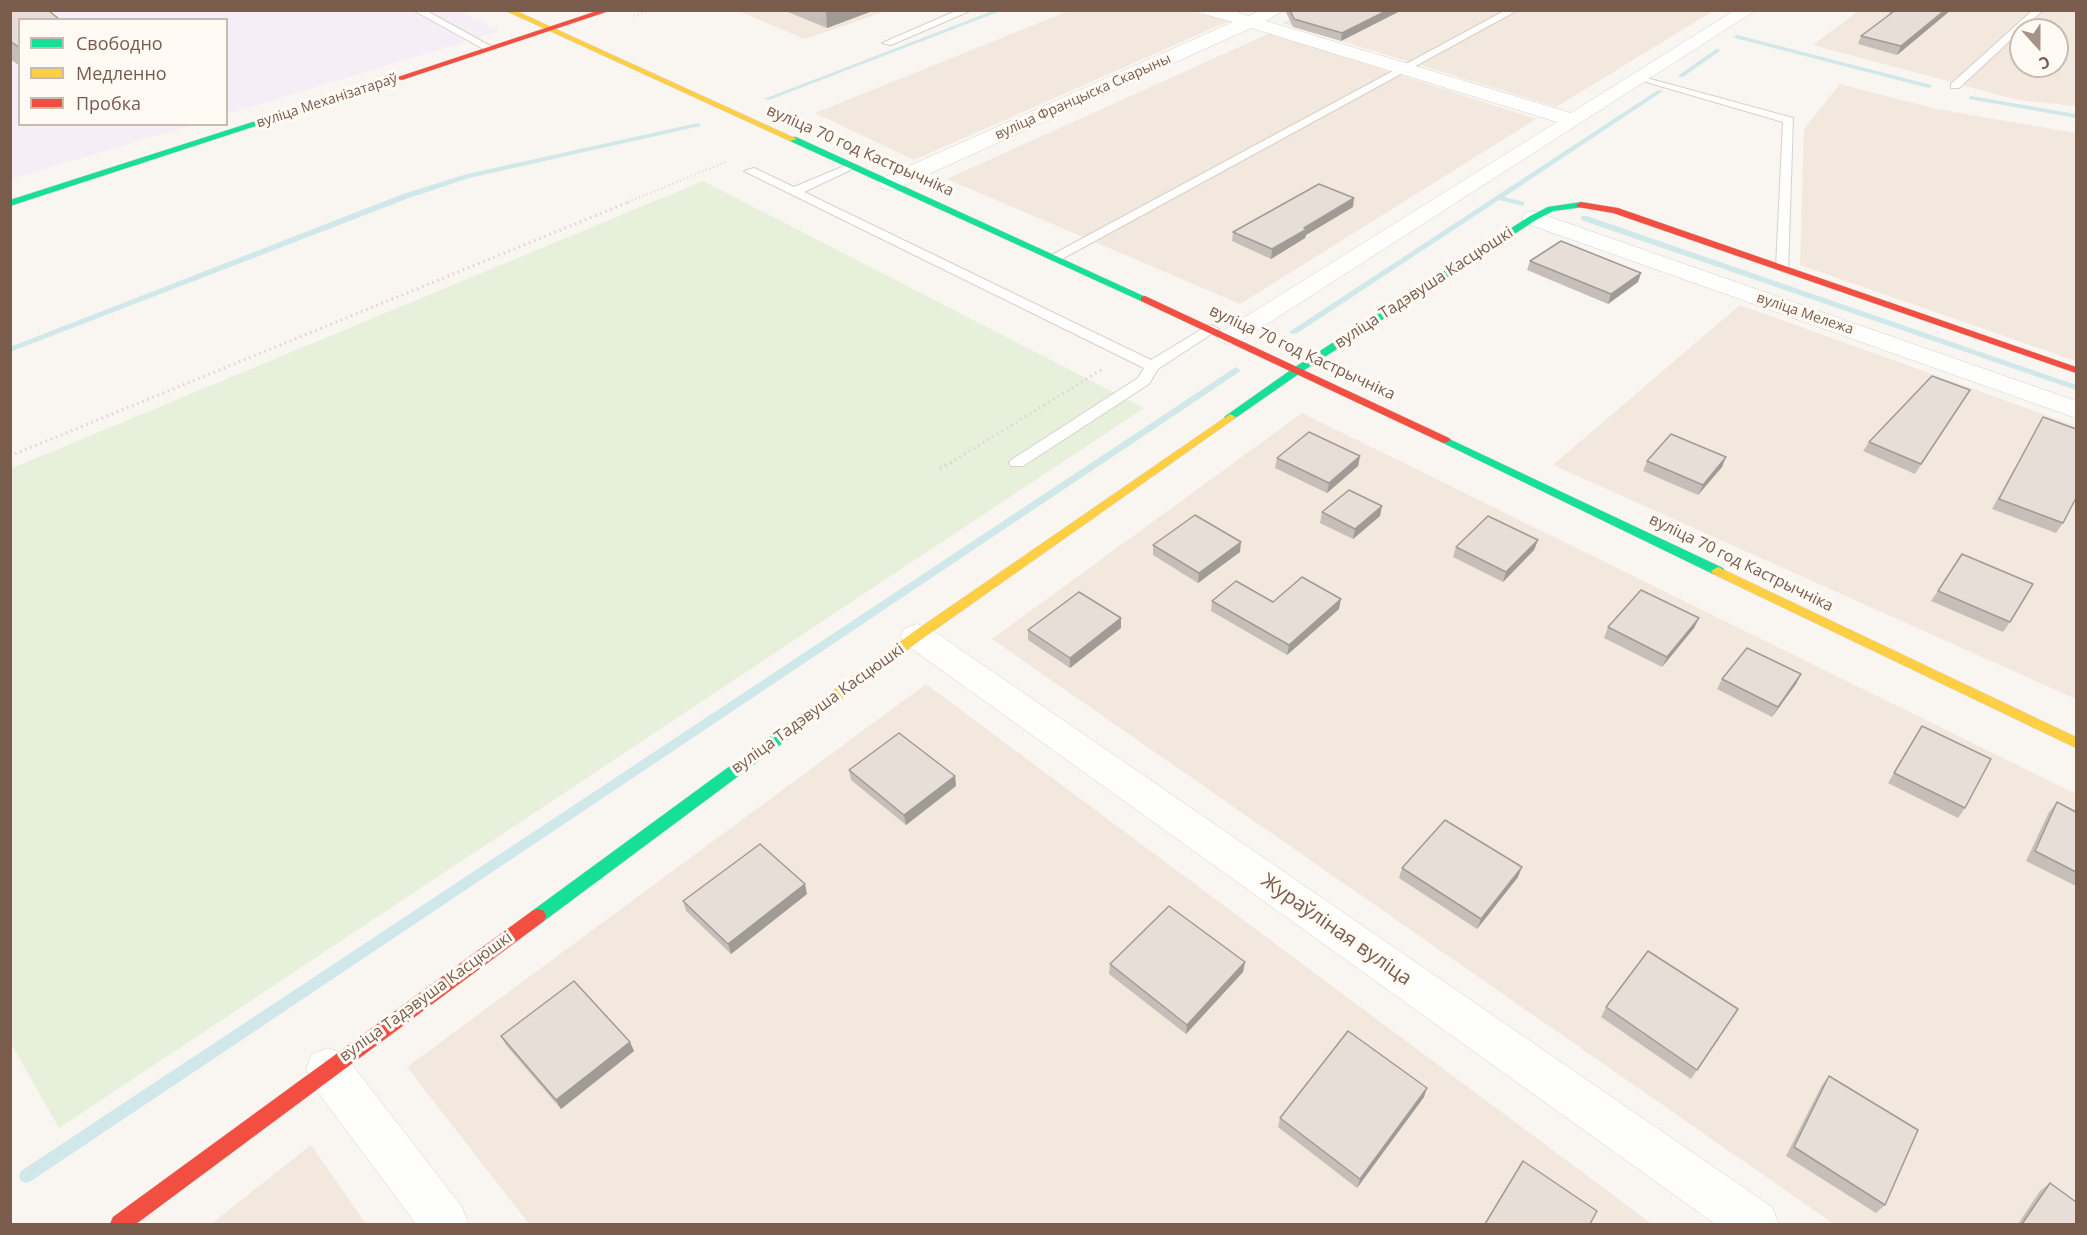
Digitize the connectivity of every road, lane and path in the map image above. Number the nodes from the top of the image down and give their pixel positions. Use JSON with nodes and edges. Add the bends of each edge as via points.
{"nodes":[{"id":1,"x":417,"y":10,"type":"edge"},
{"id":2,"x":507,"y":10,"type":"edge"},
{"id":3,"x":609,"y":10,"type":"edge"},
{"id":4,"x":968,"y":10,"type":"edge"},
{"id":5,"x":1210,"y":10,"type":"edge"},
{"id":6,"x":1276,"y":10,"type":"edge"},
{"id":7,"x":1514,"y":10,"type":"edge"},
{"id":8,"x":1748,"y":10,"type":"edge"},
{"id":9,"x":2039,"y":10,"type":"edge"},
{"id":10,"x":1250,"y":22,"type":"junction"},
{"id":11,"x":547,"y":31,"type":"junction"},
{"id":12,"x":887,"y":43,"type":"dead end"},
{"id":13,"x":490,"y":49,"type":"junction"},
{"id":14,"x":1407,"y":68,"type":"junction"},
{"id":15,"x":1640,"y":77,"type":"junction"},
{"id":16,"x":1954,"y":86,"type":"dead end"},
{"id":17,"x":1572,"y":120,"type":"junction"},
{"id":18,"x":734,"y":158,"type":"dead end"},
{"id":19,"x":854,"y":166,"type":"junction"},
{"id":20,"x":750,"y":171,"type":"dead end"},
{"id":21,"x":890,"y":183,"type":"junction"},
{"id":22,"x":794,"y":192,"type":"junction"},
{"id":23,"x":10,"y":203,"type":"edge"},
{"id":24,"x":1533,"y":218,"type":"junction"},
{"id":25,"x":1055,"y":257,"type":"junction"},
{"id":26,"x":1783,"y":268,"type":"junction"},
{"id":27,"x":1221,"y":333,"type":"junction"},
{"id":28,"x":1152,"y":366,"type":"junction"},
{"id":29,"x":1299,"y":369,"type":"junction"},
{"id":30,"x":2076,"y":370,"type":"edge"},
{"id":31,"x":1144,"y":381,"type":"junction"},
{"id":32,"x":2076,"y":410,"type":"edge"},
{"id":33,"x":10,"y":456,"type":"edge"},
{"id":34,"x":1017,"y":463,"type":"dead end"},
{"id":35,"x":940,"y":469,"type":"dead end"},
{"id":36,"x":917,"y":636,"type":"junction"},
{"id":37,"x":2076,"y":743,"type":"edge"},
{"id":38,"x":328,"y":1069,"type":"junction"},
{"id":39,"x":120,"y":1224,"type":"edge"},
{"id":40,"x":445,"y":1224,"type":"edge"},
{"id":41,"x":1755,"y":1224,"type":"edge"}],
"edges":[{"from":1,"to":13,"type":"lane"},
{"from":2,"to":11,"type":"street","name":"вуліца 70 год Кастрычніка"},
{"from":3,"to":11,"type":"street","name":"вуліца Механізатараў"},
{"from":4,"to":12,"type":"lane"},
{"from":5,"to":10,"type":"street"},
{"from":6,"to":10,"type":"street","name":"вуліца Францыска Скарыны"},
{"from":7,"to":14,"type":"lane"},
{"from":8,"to":15,"type":"street"},
{"from":9,"to":16,"type":"lane"},
{"from":10,"to":14,"type":"street"},
{"from":10,"to":21,"type":"street","name":"вуліца Францыска Скарыны"},
{"from":11,"to":13,"type":"street","name":"вуліца Механізатараў"},
{"from":11,"to":19,"type":"street","name":"вуліца 70 год Кастрычніка"},
{"from":13,"to":23,"type":"street","name":"вуліца Механізатараў"},
{"from":14,"to":17,"type":"street"},
{"from":14,"to":25,"type":"lane"},
{"from":15,"to":17,"type":"street"},
{"from":15,"to":26,"type":"lane","via":[[1789,120]]},
{"from":17,"to":27,"type":"street"},
{"from":18,"to":33,"type":"path"},
{"from":19,"to":21,"type":"street","name":"вуліца 70 год Кастрычніка"},
{"from":19,"to":22,"type":"lane"},
{"from":20,"to":22,"type":"lane"},
{"from":21,"to":25,"type":"street","name":"вуліца 70 год Кастрычніка"},
{"from":22,"to":28,"type":"lane"},
{"from":24,"to":26,"type":"street","name":"вуліца Тадэвуша Касцюшкі","via":[[1574,204],[1615,210]]},
{"from":24,"to":29,"type":"street","name":"вуліца Тадэвуша Касцюшкі"},
{"from":24,"to":32,"type":"street","name":"вуліца Мележа"},
{"from":25,"to":27,"type":"street","name":"вуліца 70 год Кастрычніка"},
{"from":26,"to":30,"type":"street","name":"вуліца Тадэвуша Касцюшкі"},
{"from":27,"to":28,"type":"lane"},
{"from":27,"to":29,"type":"street","name":"вуліца 70 год Кастрычніка"},
{"from":28,"to":31,"type":"lane"},
{"from":29,"to":36,"type":"street","name":"вуліца Тадэвуша Касцюшкі"},
{"from":29,"to":37,"type":"street","name":"вуліца 70 год Кастрычніка"},
{"from":31,"to":34,"type":"lane"},
{"from":31,"to":35,"type":"path","via":[[1112,364]]},
{"from":36,"to":38,"type":"street","name":"вуліца Тадэвуша Касцюшкі"},
{"from":36,"to":41,"type":"street","name":"Жураўліная вуліца"},
{"from":38,"to":39,"type":"street","name":"вуліца Тадэвуша Касцюшкі"},
{"from":38,"to":40,"type":"street"}]}
